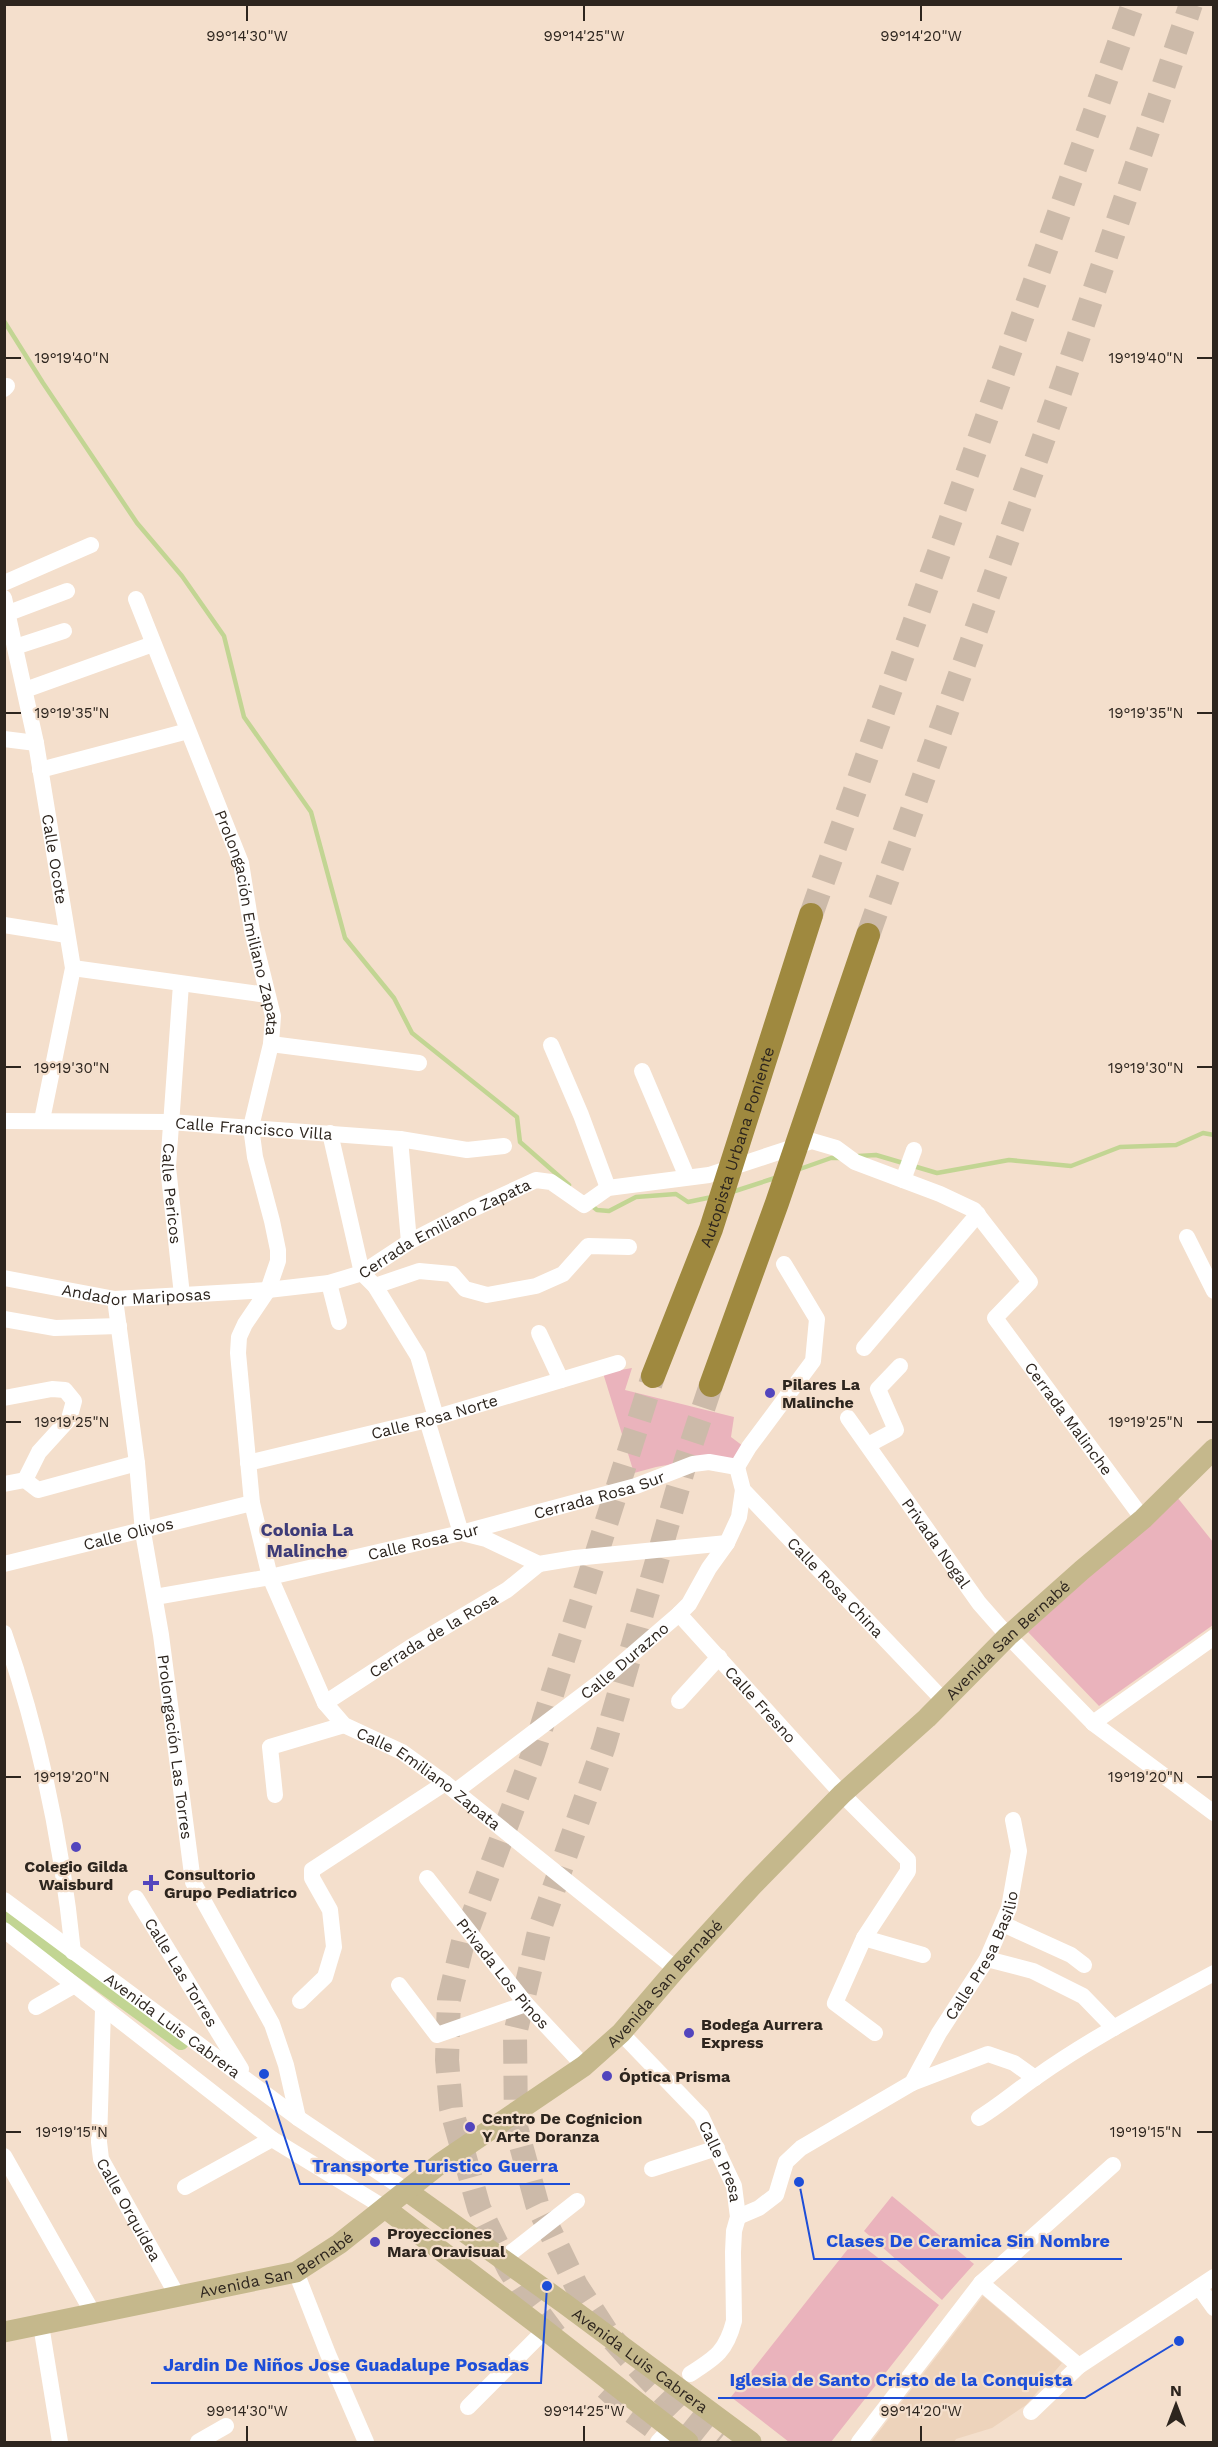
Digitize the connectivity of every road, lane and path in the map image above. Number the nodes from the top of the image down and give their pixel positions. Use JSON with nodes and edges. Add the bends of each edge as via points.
{"nodes":[{"id":1,"x":91,"y":545,"type":"dead end"},
{"id":2,"x":4,"y":583,"type":"edge"},
{"id":3,"x":67,"y":591,"type":"dead end"},
{"id":4,"x":136,"y":600,"type":"dead end"},
{"id":5,"x":5,"y":606,"type":"edge"},
{"id":6,"x":64,"y":631,"type":"dead end"},
{"id":7,"x":153,"y":644,"type":"junction"},
{"id":8,"x":15,"y":647,"type":"junction"},
{"id":9,"x":26,"y":690,"type":"junction"},
{"id":10,"x":188,"y":731,"type":"junction"},
{"id":11,"x":4,"y":738,"type":"edge"},
{"id":12,"x":36,"y":743,"type":"junction"},
{"id":13,"x":40,"y":770,"type":"junction"},
{"id":14,"x":811,"y":915,"type":"tunnel mouth"},
{"id":15,"x":4,"y":925,"type":"edge"},
{"id":16,"x":67,"y":935,"type":"junction"},
{"id":17,"x":868,"y":935,"type":"tunnel mouth"},
{"id":18,"x":73,"y":968,"type":"junction"},
{"id":19,"x":181,"y":984,"type":"junction"},
{"id":20,"x":267,"y":995,"type":"junction"},
{"id":21,"x":271,"y":1044,"type":"junction"},
{"id":22,"x":551,"y":1045,"type":"dead end"},
{"id":23,"x":420,"y":1063,"type":"dead end"},
{"id":24,"x":642,"y":1071,"type":"dead end"},
{"id":25,"x":42,"y":1120,"type":"junction"},
{"id":26,"x":4,"y":1121,"type":"edge"},
{"id":27,"x":170,"y":1122,"type":"junction"},
{"id":28,"x":251,"y":1127,"type":"junction"},
{"id":29,"x":330,"y":1133,"type":"junction"},
{"id":30,"x":400,"y":1139,"type":"junction"},
{"id":31,"x":504,"y":1146,"type":"dead end"},
{"id":32,"x":687,"y":1177,"type":"junction"},
{"id":33,"x":595,"y":1197,"type":"junction"},
{"id":34,"x":976,"y":1212,"type":"junction"},
{"id":35,"x":1187,"y":1237,"type":"dead end"},
{"id":36,"x":409,"y":1242,"type":"junction"},
{"id":37,"x":629,"y":1247,"type":"dead end"},
{"id":38,"x":784,"y":1264,"type":"dead end"},
{"id":39,"x":362,"y":1273,"type":"junction"},
{"id":40,"x":4,"y":1278,"type":"edge"},
{"id":41,"x":328,"y":1283,"type":"junction"},
{"id":42,"x":375,"y":1286,"type":"junction"},
{"id":43,"x":268,"y":1290,"type":"junction"},
{"id":44,"x":1214,"y":1292,"type":"edge"},
{"id":45,"x":182,"y":1295,"type":"junction"},
{"id":46,"x":115,"y":1299,"type":"junction"},
{"id":47,"x":4,"y":1319,"type":"edge"},
{"id":48,"x":339,"y":1322,"type":"dead end"},
{"id":49,"x":119,"y":1326,"type":"junction"},
{"id":50,"x":538,"y":1332,"type":"dead end"},
{"id":51,"x":864,"y":1348,"type":"dead end"},
{"id":52,"x":618,"y":1363,"type":"dead end"},
{"id":53,"x":900,"y":1366,"type":"dead end"},
{"id":54,"x":653,"y":1376,"type":"tunnel mouth"},
{"id":55,"x":561,"y":1380,"type":"junction"},
{"id":56,"x":711,"y":1385,"type":"tunnel mouth"},
{"id":57,"x":4,"y":1398,"type":"edge"},
{"id":58,"x":848,"y":1418,"type":"dead end"},
{"id":59,"x":432,"y":1419,"type":"junction"},
{"id":60,"x":868,"y":1445,"type":"junction"},
{"id":61,"x":1214,"y":1449,"type":"edge"},
{"id":62,"x":137,"y":1463,"type":"junction"},
{"id":63,"x":248,"y":1463,"type":"junction"},
{"id":64,"x":737,"y":1467,"type":"junction"},
{"id":65,"x":25,"y":1480,"type":"junction"},
{"id":66,"x":4,"y":1484,"type":"edge"},
{"id":67,"x":743,"y":1490,"type":"junction"},
{"id":68,"x":252,"y":1503,"type":"junction"},
{"id":69,"x":1143,"y":1519,"type":"junction"},
{"id":70,"x":143,"y":1532,"type":"junction"},
{"id":71,"x":461,"y":1533,"type":"junction"},
{"id":72,"x":727,"y":1543,"type":"junction"},
{"id":73,"x":4,"y":1564,"type":"edge"},
{"id":74,"x":539,"y":1564,"type":"junction"},
{"id":75,"x":270,"y":1577,"type":"junction"},
{"id":76,"x":155,"y":1597,"type":"junction"},
{"id":77,"x":679,"y":1614,"type":"junction"},
{"id":78,"x":4,"y":1634,"type":"edge"},
{"id":79,"x":1008,"y":1636,"type":"junction"},
{"id":80,"x":1214,"y":1637,"type":"edge"},
{"id":81,"x":719,"y":1657,"type":"junction"},
{"id":82,"x":679,"y":1701,"type":"dead end"},
{"id":83,"x":944,"y":1701,"type":"junction"},
{"id":84,"x":325,"y":1703,"type":"junction"},
{"id":85,"x":1093,"y":1723,"type":"junction"},
{"id":86,"x":344,"y":1725,"type":"junction"},
{"id":87,"x":450,"y":1787,"type":"junction"},
{"id":88,"x":842,"y":1794,"type":"junction"},
{"id":89,"x":275,"y":1795,"type":"dead end"},
{"id":90,"x":1214,"y":1813,"type":"edge"},
{"id":91,"x":1012,"y":1820,"type":"dead end"},
{"id":92,"x":427,"y":1878,"type":"dead end"},
{"id":93,"x":136,"y":1898,"type":"dead end"},
{"id":94,"x":4,"y":1900,"type":"edge"},
{"id":95,"x":1003,"y":1923,"type":"junction"},
{"id":96,"x":4,"y":1930,"type":"edge"},
{"id":97,"x":864,"y":1938,"type":"junction"},
{"id":98,"x":72,"y":1952,"type":"junction"},
{"id":99,"x":923,"y":1955,"type":"dead end"},
{"id":100,"x":987,"y":1959,"type":"junction"},
{"id":101,"x":1084,"y":1965,"type":"dead end"},
{"id":102,"x":676,"y":1969,"type":"junction"},
{"id":103,"x":1214,"y":1973,"type":"edge"},
{"id":104,"x":399,"y":1985,"type":"dead end"},
{"id":105,"x":74,"y":1986,"type":"junction"},
{"id":106,"x":300,"y":2001,"type":"dead end"},
{"id":107,"x":526,"y":2004,"type":"junction"},
{"id":108,"x":36,"y":2007,"type":"dead end"},
{"id":109,"x":103,"y":2009,"type":"junction"},
{"id":110,"x":1114,"y":2028,"type":"junction"},
{"id":111,"x":621,"y":2033,"type":"junction"},
{"id":112,"x":875,"y":2033,"type":"dead end"},
{"id":113,"x":584,"y":2066,"type":"junction"},
{"id":114,"x":245,"y":2077,"type":"junction"},
{"id":115,"x":1035,"y":2078,"type":"junction"},
{"id":116,"x":912,"y":2083,"type":"junction"},
{"id":117,"x":298,"y":2118,"type":"junction"},
{"id":118,"x":979,"y":2118,"type":"dead end"},
{"id":119,"x":272,"y":2139,"type":"junction"},
{"id":120,"x":717,"y":2148,"type":"junction"},
{"id":121,"x":4,"y":2156,"type":"edge"},
{"id":122,"x":1113,"y":2165,"type":"dead end"},
{"id":123,"x":651,"y":2169,"type":"dead end"},
{"id":124,"x":185,"y":2187,"type":"dead end"},
{"id":125,"x":407,"y":2191,"type":"junction"},
{"id":126,"x":577,"y":2201,"type":"dead end"},
{"id":127,"x":385,"y":2208,"type":"junction"},
{"id":128,"x":738,"y":2217,"type":"junction"},
{"id":129,"x":503,"y":2259,"type":"junction"},
{"id":130,"x":296,"y":2272,"type":"junction"},
{"id":131,"x":1207,"y":2282,"type":"edge"},
{"id":132,"x":981,"y":2283,"type":"junction"},
{"id":133,"x":178,"y":2297,"type":"junction"},
{"id":134,"x":1214,"y":2308,"type":"edge"},
{"id":135,"x":94,"y":2315,"type":"junction"},
{"id":136,"x":40,"y":2325,"type":"junction"},
{"id":137,"x":545,"y":2330,"type":"junction"},
{"id":138,"x":4,"y":2332,"type":"edge"},
{"id":139,"x":1079,"y":2366,"type":"junction"},
{"id":140,"x":690,"y":2374,"type":"dead end"},
{"id":141,"x":468,"y":2407,"type":"dead end"},
{"id":142,"x":1031,"y":2412,"type":"dead end"},
{"id":143,"x":226,"y":2426,"type":"dead end"},
{"id":144,"x":664,"y":2435,"type":"edge"},
{"id":145,"x":60,"y":2442,"type":"edge"},
{"id":146,"x":198,"y":2442,"type":"edge"},
{"id":147,"x":366,"y":2442,"type":"edge"},
{"id":148,"x":688,"y":2442,"type":"edge"},
{"id":149,"x":751,"y":2442,"type":"edge"},
{"id":150,"x":859,"y":2442,"type":"edge"}],
"edges":[{"from":1,"to":2,"type":"street"},
{"from":3,"to":5,"type":"street"},
{"from":4,"to":7,"type":"street","name":"Prolongación Emiliano Zapata"},
{"from":5,"to":8,"type":"street","name":"Calle Ocote"},
{"from":6,"to":8,"type":"street"},
{"from":7,"to":9,"type":"street"},
{"from":7,"to":10,"type":"street","name":"Prolongación Emiliano Zapata"},
{"from":8,"to":9,"type":"street","name":"Calle Ocote"},
{"from":9,"to":12,"type":"street","name":"Calle Ocote"},
{"from":10,"to":13,"type":"street"},
{"from":10,"to":20,"type":"street","name":"Prolongación Emiliano Zapata","via":[[241,863]]},
{"from":11,"to":12,"type":"street"},
{"from":12,"to":13,"type":"street","name":"Calle Ocote"},
{"from":13,"to":16,"type":"street","name":"Calle Ocote"},
{"from":14,"to":54,"type":"highway","name":"Autopista Urbana Poniente","via":[[711,1228]]},
{"from":15,"to":16,"type":"street"},
{"from":16,"to":18,"type":"street","name":"Calle Ocote"},
{"from":17,"to":56,"type":"highway"},
{"from":18,"to":19,"type":"street"},
{"from":18,"to":25,"type":"street","name":"Calle Ocote"},
{"from":19,"to":20,"type":"street"},
{"from":19,"to":27,"type":"street","name":"Calle Pericos"},
{"from":20,"to":21,"type":"street","name":"Prolongación Emiliano Zapata","via":[[273,1016]]},
{"from":21,"to":23,"type":"street"},
{"from":21,"to":28,"type":"street","name":"Prolongación Emiliano Zapata"},
{"from":22,"to":33,"type":"street","via":[[581,1115]]},
{"from":24,"to":32,"type":"street"},
{"from":25,"to":26,"type":"street","name":"Calle Francisco Villa"},
{"from":25,"to":27,"type":"street","name":"Calle Francisco Villa"},
{"from":27,"to":28,"type":"street","name":"Calle Francisco Villa"},
{"from":27,"to":45,"type":"street","name":"Calle Pericos","via":[[168,1167]]},
{"from":28,"to":29,"type":"street","name":"Calle Francisco Villa"},
{"from":28,"to":43,"type":"street","name":"Prolongación Emiliano Zapata","via":[[278,1250],[275,1275]]},
{"from":29,"to":30,"type":"street","name":"Calle Francisco Villa"},
{"from":29,"to":39,"type":"street"},
{"from":30,"to":31,"type":"street","name":"Calle Francisco Villa","via":[[468,1150]]},
{"from":30,"to":36,"type":"street"},
{"from":32,"to":33,"type":"street"},
{"from":32,"to":34,"type":"street","via":[[709,1175],[812,1142],[836,1148],[855,1162],[908,1165]]},
{"from":33,"to":36,"type":"street","name":"Cerrada Emiliano Zapata","via":[[536,1180]]},
{"from":34,"to":51,"type":"street"},
{"from":34,"to":69,"type":"street","name":"Cerrada Malinche","via":[[1030,1282],[995,1318]]},
{"from":35,"to":44,"type":"street"},
{"from":36,"to":39,"type":"street","name":"Cerrada Emiliano Zapata"},
{"from":37,"to":42,"type":"street","via":[[588,1246],[563,1274],[536,1286],[487,1295],[465,1289],[452,1274],[419,1271]]},
{"from":38,"to":64,"type":"street","via":[[817,1319],[813,1361]]},
{"from":39,"to":41,"type":"street","name":"Cerrada Emiliano Zapata"},
{"from":39,"to":42,"type":"street"},
{"from":40,"to":46,"type":"street","name":"Andador Mariposas"},
{"from":41,"to":43,"type":"street","name":"Cerrada Emiliano Zapata"},
{"from":41,"to":48,"type":"street"},
{"from":42,"to":59,"type":"street","via":[[418,1356]]},
{"from":43,"to":45,"type":"street","name":"Andador Mariposas"},
{"from":43,"to":63,"type":"street","name":"Calle Emiliano Zapata","via":[[239,1337]]},
{"from":45,"to":46,"type":"street","name":"Andador Mariposas"},
{"from":46,"to":49,"type":"street"},
{"from":47,"to":49,"type":"street","via":[[55,1328]]},
{"from":49,"to":62,"type":"street"},
{"from":50,"to":55,"type":"street"},
{"from":52,"to":55,"type":"street","name":"Calle Rosa Norte"},
{"from":53,"to":60,"type":"street","via":[[878,1389],[896,1430]]},
{"from":55,"to":59,"type":"street","name":"Calle Rosa Norte"},
{"from":57,"to":65,"type":"street","via":[[52,1389],[66,1390],[74,1401],[69,1419],[39,1452]]},
{"from":58,"to":60,"type":"street","name":"Privada Nogal"},
{"from":59,"to":63,"type":"street","name":"Calle Rosa Norte"},
{"from":59,"to":71,"type":"street"},
{"from":60,"to":79,"type":"street","name":"Privada Nogal","via":[[979,1603]]},
{"from":61,"to":69,"type":"main road","name":"Avenida San Bernabé"},
{"from":62,"to":65,"type":"street","via":[[38,1490]]},
{"from":62,"to":70,"type":"street"},
{"from":63,"to":68,"type":"street","name":"Calle Emiliano Zapata"},
{"from":64,"to":67,"type":"street","name":"Calle Rosa China"},
{"from":64,"to":71,"type":"street","name":"Cerrada Rosa Sur","via":[[709,1462],[693,1464],[636,1486]]},
{"from":65,"to":66,"type":"street"},
{"from":67,"to":72,"type":"street","name":"Calle Durazno","via":[[739,1517]]},
{"from":67,"to":83,"type":"street","name":"Calle Rosa China"},
{"from":68,"to":70,"type":"street","name":"Calle Olivos"},
{"from":68,"to":75,"type":"street","name":"Calle Emiliano Zapata"},
{"from":69,"to":79,"type":"main road","name":"Avenida San Bernabé"},
{"from":70,"to":73,"type":"street","name":"Calle Olivos"},
{"from":70,"to":76,"type":"street","name":"Prolongación Las Torres"},
{"from":71,"to":74,"type":"street","name":"Calle Rosa Sur","via":[[486,1539]]},
{"from":71,"to":75,"type":"street","name":"Calle Rosa Sur"},
{"from":72,"to":74,"type":"street"},
{"from":72,"to":77,"type":"street","name":"Calle Durazno"},
{"from":74,"to":84,"type":"street","name":"Cerrada de la Rosa","via":[[507,1590]]},
{"from":75,"to":76,"type":"street","name":"Calle Rosa Sur"},
{"from":75,"to":84,"type":"street","name":"Calle Emiliano Zapata"},
{"from":76,"to":117,"type":"street","name":"Prolongación Las Torres","via":[[193,1882],[272,2024]]},
{"from":77,"to":81,"type":"street","name":"Calle Fresno"},
{"from":77,"to":87,"type":"street","name":"Calle Durazno","via":[[600,1682]]},
{"from":78,"to":98,"type":"street","via":[[25,1695],[50,1807]]},
{"from":79,"to":83,"type":"main road","name":"Avenida San Bernabé"},
{"from":79,"to":85,"type":"street","name":"Privada Nogal"},
{"from":80,"to":85,"type":"street"},
{"from":81,"to":82,"type":"street"},
{"from":81,"to":88,"type":"street","name":"Calle Fresno"},
{"from":83,"to":88,"type":"main road","name":"Avenida San Bernabé"},
{"from":84,"to":86,"type":"street","name":"Calle Emiliano Zapata"},
{"from":85,"to":90,"type":"street","name":"Privada Nogal"},
{"from":86,"to":87,"type":"street","name":"Calle Emiliano Zapata","via":[[402,1752]]},
{"from":86,"to":89,"type":"street","via":[[270,1747]]},
{"from":87,"to":102,"type":"street","name":"Calle Emiliano Zapata"},
{"from":87,"to":106,"type":"street","name":"Calle Durazno","via":[[312,1870],[312,1878],[330,1910],[334,1947],[325,1977]]},
{"from":88,"to":97,"type":"street","name":"Calle Fresno","via":[[905,1856],[909,1865]]},
{"from":88,"to":102,"type":"main road","name":"Avenida San Bernabé"},
{"from":91,"to":95,"type":"street","name":"Calle Presa Basilio","via":[[1019,1851]]},
{"from":92,"to":107,"type":"street","name":"Privada Los Pinos"},
{"from":93,"to":114,"type":"street","name":"Calle Las Torres"},
{"from":94,"to":98,"type":"street","name":"Avenida Luis Cabrera"},
{"from":95,"to":100,"type":"street","name":"Calle Presa Basilio"},
{"from":95,"to":101,"type":"street"},
{"from":96,"to":105,"type":"street","name":"Avenida Luis Cabrera"},
{"from":97,"to":99,"type":"street"},
{"from":97,"to":112,"type":"street","via":[[835,2003]]},
{"from":98,"to":114,"type":"street","name":"Avenida Luis Cabrera"},
{"from":100,"to":110,"type":"street","via":[[1033,1971],[1083,1996]]},
{"from":100,"to":116,"type":"street","name":"Calle Presa Basilio"},
{"from":102,"to":111,"type":"main road","name":"Avenida San Bernabé"},
{"from":103,"to":110,"type":"street"},
{"from":104,"to":107,"type":"street","via":[[437,2035]]},
{"from":105,"to":108,"type":"street"},
{"from":105,"to":109,"type":"street","name":"Avenida Luis Cabrera"},
{"from":107,"to":113,"type":"street","name":"Privada Los Pinos"},
{"from":109,"to":119,"type":"street","name":"Avenida Luis Cabrera"},
{"from":109,"to":133,"type":"street","name":"Calle Orquídea","via":[[101,2159]]},
{"from":110,"to":115,"type":"street"},
{"from":111,"to":113,"type":"main road","name":"Avenida San Bernabé"},
{"from":111,"to":120,"type":"street","name":"Calle Presa","via":[[701,2116]]},
{"from":113,"to":125,"type":"main road","name":"Avenida San Bernabé"},
{"from":114,"to":117,"type":"street","name":"Avenida Luis Cabrera"},
{"from":115,"to":116,"type":"street","via":[[1014,2063],[988,2054]]},
{"from":115,"to":118,"type":"street"},
{"from":116,"to":128,"type":"street","via":[[801,2148],[786,2162],[776,2195]]},
{"from":117,"to":125,"type":"street","name":"Avenida Luis Cabrera"},
{"from":119,"to":124,"type":"street"},
{"from":119,"to":127,"type":"street","name":"Avenida Luis Cabrera"},
{"from":120,"to":123,"type":"street"},
{"from":120,"to":128,"type":"street","name":"Calle Presa","via":[[734,2186]]},
{"from":121,"to":135,"type":"street"},
{"from":122,"to":132,"type":"street"},
{"from":125,"to":127,"type":"main road","name":"Avenida San Bernabé"},
{"from":125,"to":129,"type":"main road","name":"Avenida Luis Cabrera"},
{"from":126,"to":129,"type":"street"},
{"from":127,"to":130,"type":"main road","name":"Avenida San Bernabé"},
{"from":127,"to":137,"type":"main road","name":"Avenida Luis Cabrera"},
{"from":128,"to":140,"type":"street","name":"Calle Presa","via":[[734,2231],[731,2331],[718,2355]]},
{"from":129,"to":149,"type":"main road","name":"Avenida Luis Cabrera"},
{"from":130,"to":133,"type":"main road","name":"Avenida San Bernabé"},
{"from":130,"to":147,"type":"street"},
{"from":131,"to":134,"type":"street"},
{"from":131,"to":139,"type":"street"},
{"from":132,"to":139,"type":"street"},
{"from":132,"to":150,"type":"street"},
{"from":133,"to":135,"type":"main road","name":"Avenida San Bernabé"},
{"from":135,"to":136,"type":"main road","name":"Avenida San Bernabé"},
{"from":136,"to":138,"type":"main road","name":"Avenida San Bernabé"},
{"from":136,"to":145,"type":"street"},
{"from":137,"to":141,"type":"street"},
{"from":137,"to":144,"type":"main road","name":"Avenida Luis Cabrera"},
{"from":139,"to":142,"type":"street"},
{"from":143,"to":146,"type":"street"},
{"from":144,"to":148,"type":"main road","name":"Avenida Luis Cabrera"}]}
